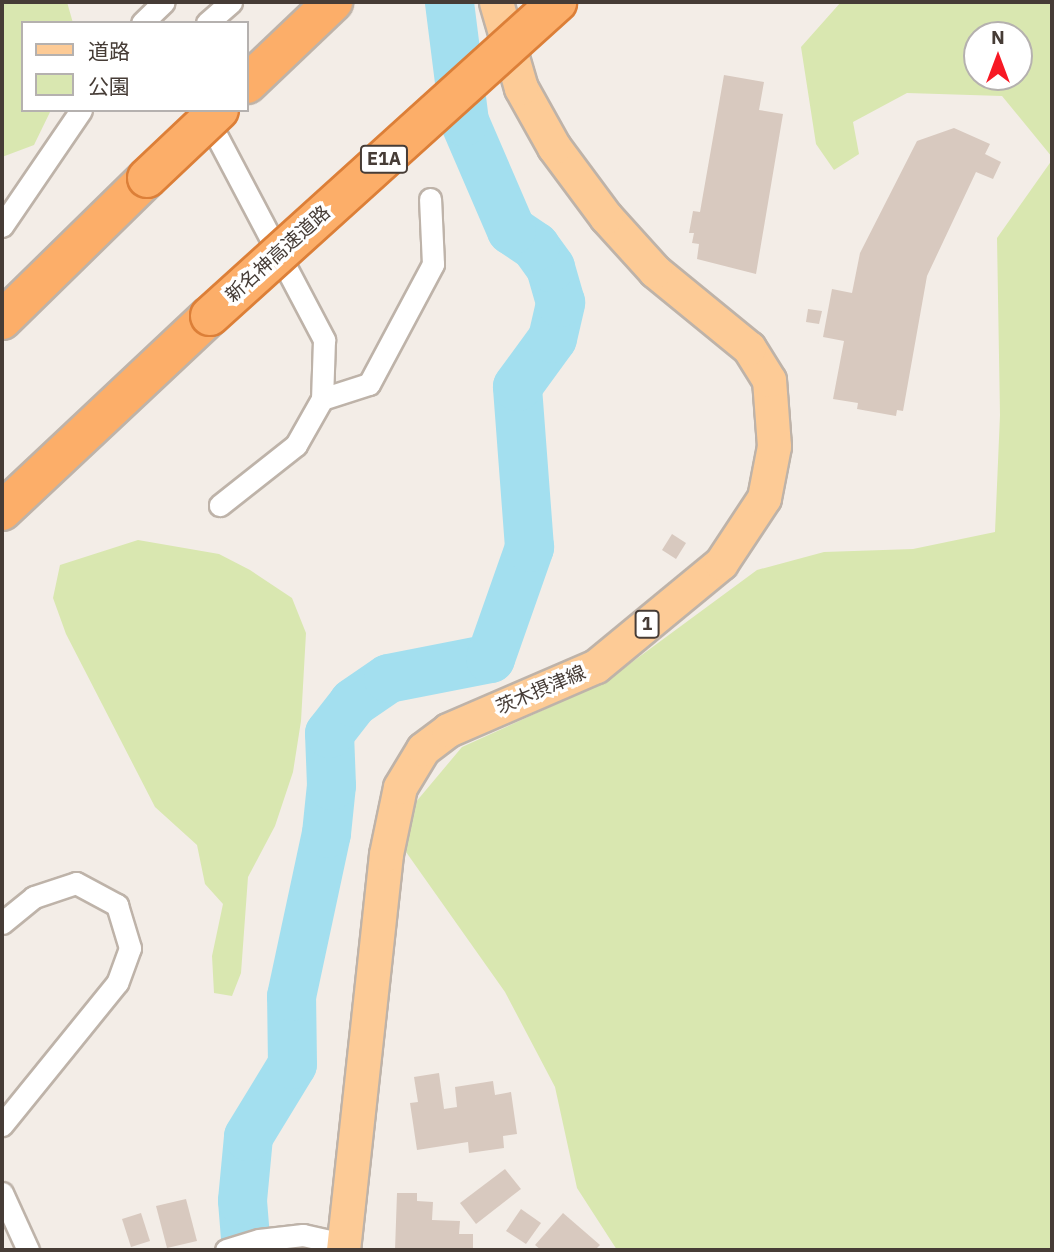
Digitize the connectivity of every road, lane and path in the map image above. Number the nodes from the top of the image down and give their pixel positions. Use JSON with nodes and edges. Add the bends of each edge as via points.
{"nodes":[{"id":1,"x":164,"y":2,"type":"edge"},
{"id":2,"x":231,"y":2,"type":"edge"},
{"id":3,"x":333,"y":2,"type":"edge"},
{"id":4,"x":496,"y":2,"type":"edge"},
{"id":5,"x":557,"y":2,"type":"edge"},
{"id":6,"x":144,"y":21,"type":"edge"},
{"id":7,"x":209,"y":21,"type":"edge"},
{"id":8,"x":248,"y":83,"type":"edge"},
{"id":9,"x":80,"y":112,"type":"edge"},
{"id":10,"x":204,"y":112,"type":"edge"},
{"id":11,"x":217,"y":112,"type":"edge"},
{"id":12,"x":430,"y":199,"type":"dead end"},
{"id":13,"x":2,"y":226,"type":"edge"},
{"id":14,"x":2,"y":320,"type":"edge"},
{"id":15,"x":322,"y":399,"type":"junction"},
{"id":16,"x":220,"y":505,"type":"dead end"},
{"id":17,"x":2,"y":511,"type":"edge"},
{"id":18,"x":2,"y":923,"type":"edge"},
{"id":19,"x":2,"y":1125,"type":"edge"},
{"id":20,"x":2,"y":1193,"type":"edge"},
{"id":21,"x":343,"y":1247,"type":"edge"},
{"id":22,"x":229,"y":1249,"type":"edge"},
{"id":23,"x":28,"y":1250,"type":"edge"}],
"edges":[{"from":1,"to":6,"type":"street"},
{"from":2,"to":7,"type":"street"},
{"from":3,"to":8,"type":"highway"},
{"from":4,"to":21,"type":"main road","name":"茨木摂津線","number":"1","via":[[521,88],[554,147],[606,217],[655,271],[749,348],[769,380],[774,446],[764,498],[721,563],[596,666],[447,730],[423,749],[400,787],[386,854]]},
{"from":5,"to":17,"type":"highway","name":"新名神高速道路","number":"E1A","bridge":true},
{"from":9,"to":13,"type":"street"},
{"from":10,"to":15,"type":"street","via":[[324,340]]},
{"from":11,"to":14,"type":"highway","bridge":true},
{"from":12,"to":15,"type":"street","via":[[433,264],[369,384]]},
{"from":15,"to":16,"type":"street","via":[[296,445]]},
{"from":18,"to":19,"type":"street","via":[[34,897],[76,883],[117,905],[130,948],[117,983]]},
{"from":20,"to":23,"type":"street"},
{"from":21,"to":22,"type":"street","via":[[303,1235]]}]}
